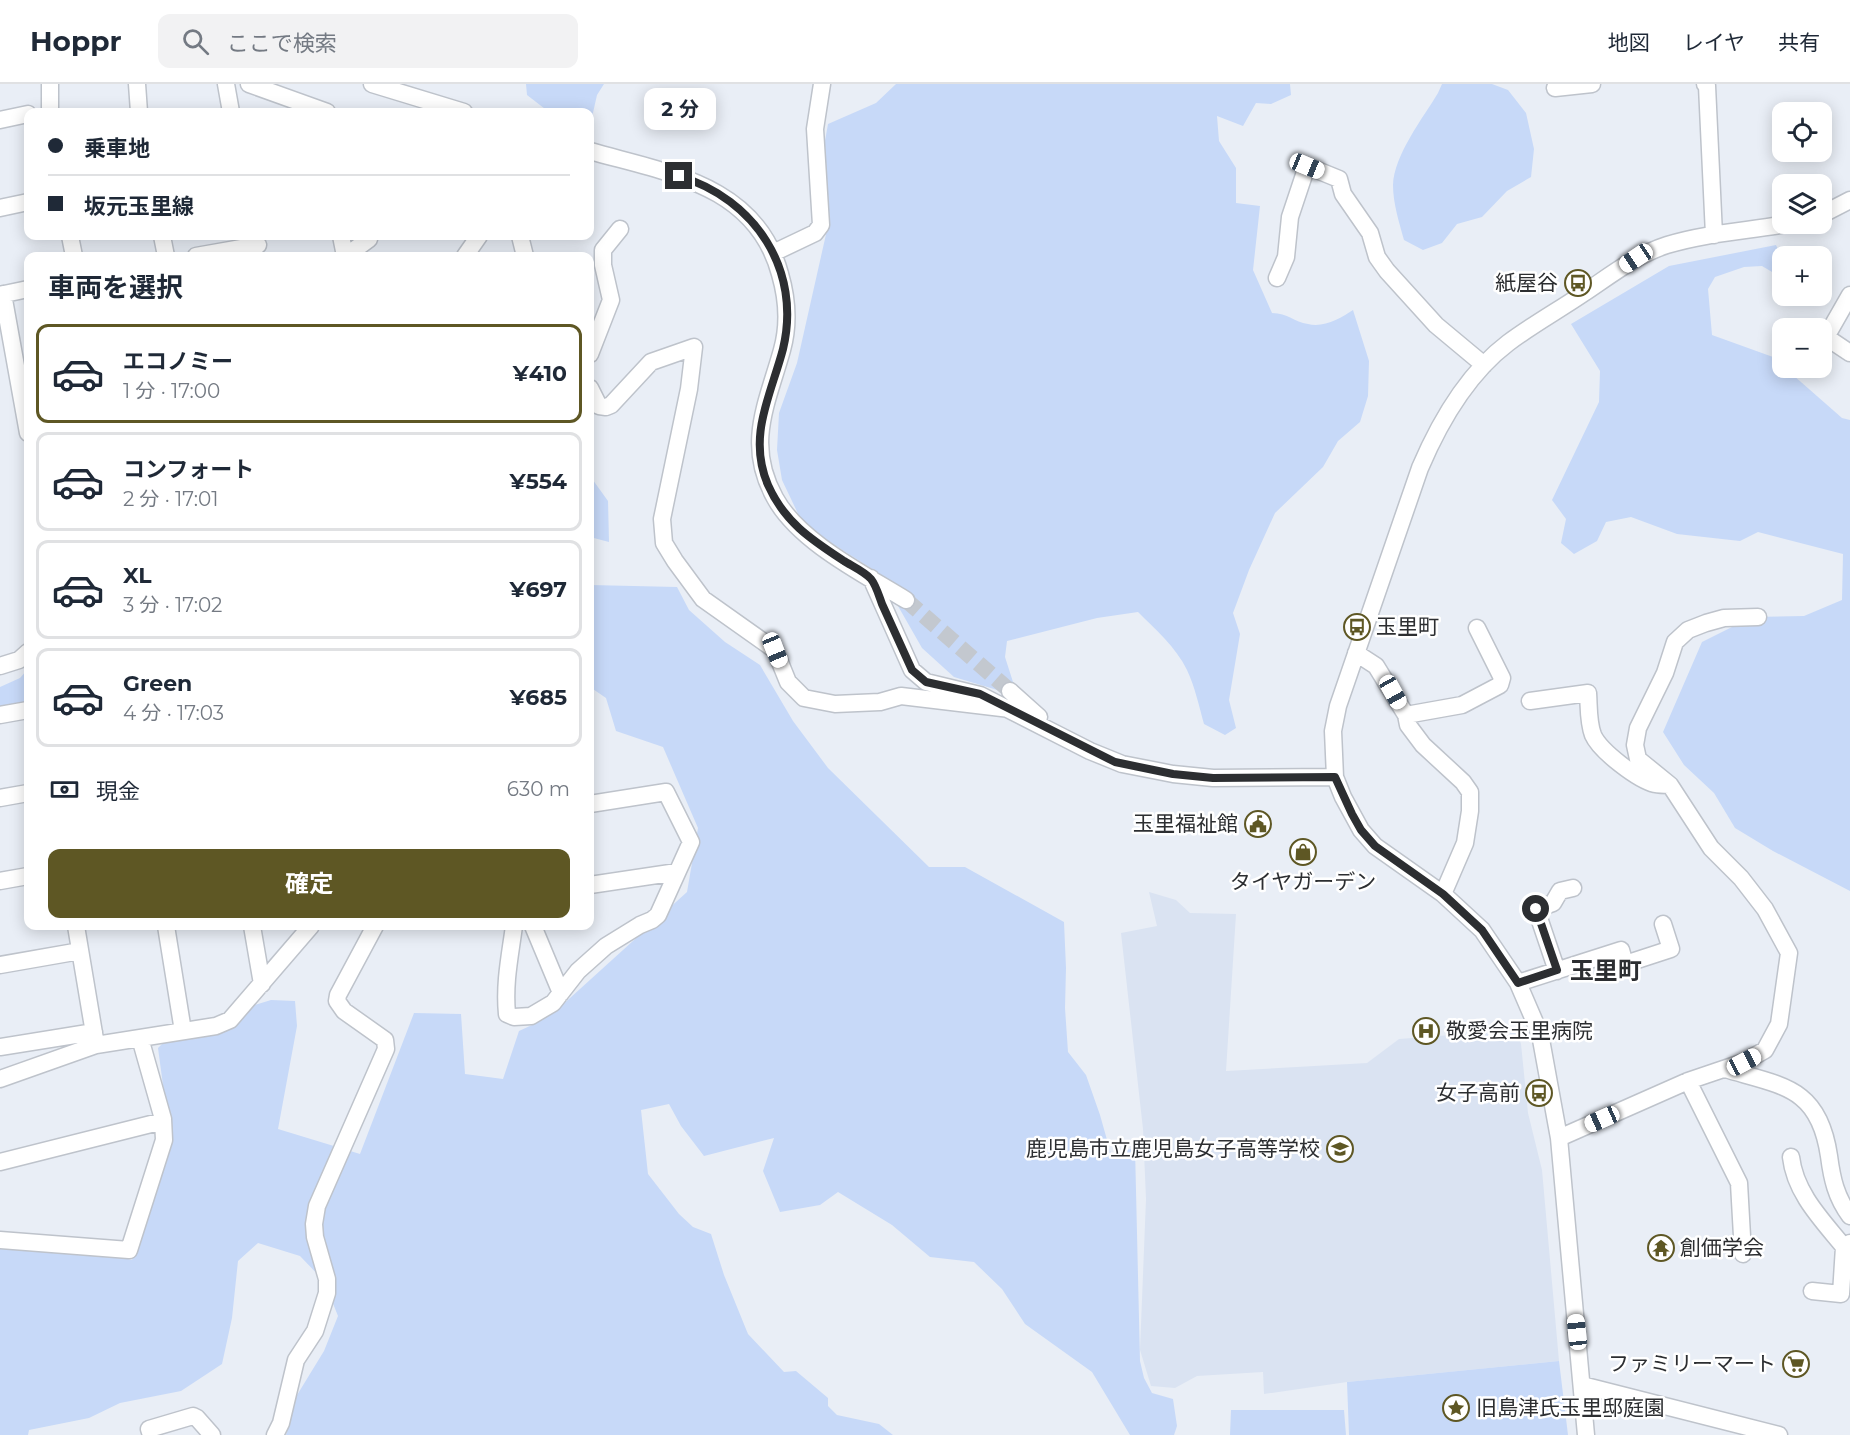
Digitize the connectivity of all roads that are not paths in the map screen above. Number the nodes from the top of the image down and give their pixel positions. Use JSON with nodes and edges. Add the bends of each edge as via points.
{"nodes":[{"id":1,"x":50,"y":84,"type":"edge"},
{"id":2,"x":137,"y":84,"type":"edge"},
{"id":3,"x":226,"y":84,"type":"edge"},
{"id":4,"x":249,"y":84,"type":"edge"},
{"id":5,"x":372,"y":84,"type":"edge"},
{"id":6,"x":822,"y":84,"type":"edge"},
{"id":7,"x":1593,"y":84,"type":"edge"},
{"id":8,"x":1705,"y":84,"type":"edge"},
{"id":9,"x":1555,"y":88,"type":"dead end"},
{"id":10,"x":47,"y":108,"type":"edge"},
{"id":11,"x":138,"y":108,"type":"edge"},
{"id":12,"x":230,"y":108,"type":"edge"},
{"id":13,"x":312,"y":108,"type":"edge"},
{"id":14,"x":451,"y":108,"type":"edge"},
{"id":15,"x":24,"y":115,"type":"edge"},
{"id":16,"x":0,"y":120,"type":"edge"},
{"id":17,"x":594,"y":152,"type":"edge"},
{"id":18,"x":1850,"y":200,"type":"edge"},
{"id":19,"x":24,"y":203,"type":"edge"},
{"id":20,"x":0,"y":208,"type":"edge"},
{"id":21,"x":1832,"y":209,"type":"edge"},
{"id":22,"x":1772,"y":226,"type":"edge"},
{"id":23,"x":620,"y":229,"type":"dead end"},
{"id":24,"x":1714,"y":235,"type":"junction"},
{"id":25,"x":366,"y":240,"type":"edge"},
{"id":26,"x":258,"y":246,"type":"edge"},
{"id":27,"x":221,"y":252,"type":"edge"},
{"id":28,"x":351,"y":252,"type":"edge"},
{"id":29,"x":774,"y":253,"type":"junction"},
{"id":30,"x":1277,"y":278,"type":"dead end"},
{"id":31,"x":24,"y":290,"type":"edge"},
{"id":32,"x":1,"y":294,"type":"edge"},
{"id":33,"x":1850,"y":295,"type":"edge"},
{"id":34,"x":594,"y":344,"type":"edge"},
{"id":35,"x":1850,"y":354,"type":"edge"},
{"id":36,"x":1484,"y":364,"type":"junction"},
{"id":37,"x":594,"y":396,"type":"edge"},
{"id":38,"x":24,"y":412,"type":"edge"},
{"id":39,"x":871,"y":578,"type":"junction"},
{"id":40,"x":906,"y":600,"type":"tunnel mouth"},
{"id":41,"x":1758,"y":616,"type":"dead end"},
{"id":42,"x":1477,"y":628,"type":"dead end"},
{"id":43,"x":1356,"y":653,"type":"junction"},
{"id":44,"x":24,"y":656,"type":"edge"},
{"id":45,"x":0,"y":666,"type":"edge"},
{"id":46,"x":1010,"y":691,"type":"tunnel mouth"},
{"id":47,"x":1530,"y":701,"type":"dead end"},
{"id":48,"x":1010,"y":709,"type":"junction"},
{"id":49,"x":24,"y":711,"type":"edge"},
{"id":50,"x":0,"y":715,"type":"edge"},
{"id":51,"x":1406,"y":715,"type":"junction"},
{"id":52,"x":1058,"y":733,"type":"junction"},
{"id":53,"x":1335,"y":777,"type":"junction"},
{"id":54,"x":1670,"y":785,"type":"junction"},
{"id":55,"x":24,"y":794,"type":"edge"},
{"id":56,"x":0,"y":798,"type":"edge"},
{"id":57,"x":594,"y":803,"type":"edge"},
{"id":58,"x":677,"y":872,"type":"junction"},
{"id":59,"x":24,"y":877,"type":"edge"},
{"id":60,"x":0,"y":881,"type":"edge"},
{"id":61,"x":594,"y":884,"type":"edge"},
{"id":62,"x":1573,"y":888,"type":"dead end"},
{"id":63,"x":1443,"y":894,"type":"junction"},
{"id":64,"x":1663,"y":924,"type":"dead end"},
{"id":65,"x":77,"y":930,"type":"edge"},
{"id":66,"x":167,"y":930,"type":"edge"},
{"id":67,"x":253,"y":930,"type":"edge"},
{"id":68,"x":308,"y":930,"type":"edge"},
{"id":69,"x":373,"y":930,"type":"edge"},
{"id":70,"x":513,"y":930,"type":"edge"},
{"id":71,"x":535,"y":930,"type":"edge"},
{"id":72,"x":80,"y":951,"type":"junction"},
{"id":73,"x":0,"y":965,"type":"edge"},
{"id":74,"x":1557,"y":970,"type":"junction"},
{"id":75,"x":1518,"y":983,"type":"junction"},
{"id":76,"x":262,"y":984,"type":"junction"},
{"id":77,"x":561,"y":993,"type":"junction"},
{"id":78,"x":183,"y":1031,"type":"junction"},
{"id":79,"x":95,"y":1038,"type":"junction"},
{"id":80,"x":140,"y":1038,"type":"junction"},
{"id":81,"x":0,"y":1047,"type":"edge"},
{"id":82,"x":1725,"y":1069,"type":"junction"},
{"id":83,"x":0,"y":1079,"type":"edge"},
{"id":84,"x":1688,"y":1081,"type":"junction"},
{"id":85,"x":163,"y":1121,"type":"junction"},
{"id":86,"x":1559,"y":1138,"type":"junction"},
{"id":87,"x":1791,"y":1157,"type":"dead end"},
{"id":88,"x":0,"y":1162,"type":"edge"},
{"id":89,"x":1850,"y":1216,"type":"edge"},
{"id":90,"x":0,"y":1240,"type":"edge"},
{"id":91,"x":1847,"y":1245,"type":"edge"},
{"id":92,"x":1743,"y":1254,"type":"dead end"},
{"id":93,"x":1812,"y":1291,"type":"dead end"},
{"id":94,"x":1582,"y":1385,"type":"junction"},
{"id":95,"x":151,"y":1435,"type":"edge"},
{"id":96,"x":212,"y":1435,"type":"edge"},
{"id":97,"x":275,"y":1435,"type":"edge"},
{"id":98,"x":1586,"y":1435,"type":"edge"},
{"id":99,"x":1779,"y":1435,"type":"edge"}],
"edges":[{"from":1,"to":10,"type":"street"},
{"from":2,"to":11,"type":"street"},
{"from":3,"to":12,"type":"street"},
{"from":4,"to":13,"type":"street"},
{"from":5,"to":14,"type":"street"},
{"from":6,"to":29,"type":"street","via":[[815,129],[821,225],[815,233]]},
{"from":7,"to":9,"type":"street"},
{"from":8,"to":24,"type":"street"},
{"from":15,"to":16,"type":"street"},
{"from":17,"to":29,"type":"street","via":[[695,181],[722,195],[742,209]]},
{"from":18,"to":21,"type":"street"},
{"from":19,"to":20,"type":"street"},
{"from":22,"to":24,"type":"street"},
{"from":23,"to":34,"type":"street","via":[[603,250],[611,300]]},
{"from":24,"to":36,"type":"street","via":[[1664,246],[1636,258],[1508,343]]},
{"from":25,"to":28,"type":"street"},
{"from":26,"to":27,"type":"street"},
{"from":29,"to":39,"type":"street","via":[[784,287],[786,320],[783,349],[760,421],[767,484],[805,535]]},
{"from":30,"to":36,"type":"street","via":[[1286,257],[1290,217],[1307,166],[1339,179],[1343,194],[1370,233],[1377,257],[1387,271],[1437,325]]},
{"from":31,"to":32,"type":"street"},
{"from":32,"to":38,"type":"street"},
{"from":33,"to":35,"type":"street","via":[[1826,337]]},
{"from":36,"to":43,"type":"street","via":[[1436,432],[1420,468]]},
{"from":37,"to":48,"type":"street","via":[[599,406],[611,405],[651,362],[693,347],[689,389],[662,519],[664,543],[703,599],[775,650],[788,682],[804,698],[835,704],[880,702],[901,696]]},
{"from":39,"to":40,"type":"street"},
{"from":39,"to":48,"type":"street","via":[[918,676],[926,682],[980,694]]},
{"from":41,"to":54,"type":"street","via":[[1715,620],[1688,630],[1675,642],[1665,673],[1638,728],[1635,745],[1638,759]]},
{"from":42,"to":51,"type":"street","via":[[1502,678],[1500,685],[1462,705]]},
{"from":43,"to":51,"type":"street","via":[[1376,666]]},
{"from":43,"to":53,"type":"street","via":[[1333,731]]},
{"from":44,"to":45,"type":"street"},
{"from":46,"to":52,"type":"street"},
{"from":47,"to":54,"type":"street","via":[[1588,693],[1594,736],[1610,755],[1654,784]]},
{"from":48,"to":52,"type":"street"},
{"from":49,"to":50,"type":"street"},
{"from":51,"to":63,"type":"street","via":[[1408,725],[1423,745],[1470,792],[1465,843]]},
{"from":52,"to":53,"type":"street","via":[[1115,762],[1173,774],[1213,778]]},
{"from":53,"to":63,"type":"street","via":[[1361,830],[1375,846]]},
{"from":54,"to":82,"type":"street","via":[[1711,848],[1765,909],[1789,953],[1779,1024],[1766,1050]]},
{"from":55,"to":56,"type":"street"},
{"from":57,"to":58,"type":"street","via":[[666,792],[691,842]]},
{"from":58,"to":61,"type":"street"},
{"from":58,"to":77,"type":"street","via":[[658,915],[606,946]]},
{"from":59,"to":60,"type":"street"},
{"from":62,"to":74,"type":"street","via":[[1560,891],[1553,903],[1536,909]]},
{"from":63,"to":75,"type":"street","via":[[1482,930]]},
{"from":64,"to":74,"type":"street","via":[[1671,949],[1625,964],[1621,950]]},
{"from":65,"to":72,"type":"street"},
{"from":66,"to":78,"type":"street"},
{"from":67,"to":76,"type":"street"},
{"from":68,"to":76,"type":"street"},
{"from":69,"to":97,"type":"street","via":[[337,1001],[381,1037],[386,1049],[317,1206],[315,1237],[327,1293],[315,1331],[296,1360]]},
{"from":70,"to":77,"type":"street","via":[[505,995],[507,1014],[531,1016],[554,1004]]},
{"from":71,"to":77,"type":"street"},
{"from":72,"to":73,"type":"street"},
{"from":72,"to":79,"type":"street"},
{"from":74,"to":75,"type":"street"},
{"from":75,"to":86,"type":"street","via":[[1540,1034]]},
{"from":76,"to":78,"type":"street","via":[[230,1020]]},
{"from":78,"to":80,"type":"street"},
{"from":79,"to":80,"type":"street"},
{"from":79,"to":81,"type":"street"},
{"from":79,"to":83,"type":"street"},
{"from":80,"to":85,"type":"street"},
{"from":82,"to":84,"type":"street"},
{"from":82,"to":89,"type":"street","via":[[1785,1087],[1812,1106],[1827,1142],[1833,1183]]},
{"from":84,"to":86,"type":"street"},
{"from":84,"to":92,"type":"street","via":[[1739,1182]]},
{"from":85,"to":88,"type":"street"},
{"from":85,"to":90,"type":"street","via":[[164,1140],[129,1250]]},
{"from":86,"to":94,"type":"street"},
{"from":87,"to":91,"type":"street","via":[[1792,1171],[1807,1202]]},
{"from":91,"to":93,"type":"street","via":[[1841,1293]]},
{"from":94,"to":98,"type":"street"},
{"from":94,"to":99,"type":"street"},
{"from":95,"to":96,"type":"street","via":[[149,1429],[193,1416]]}]}
